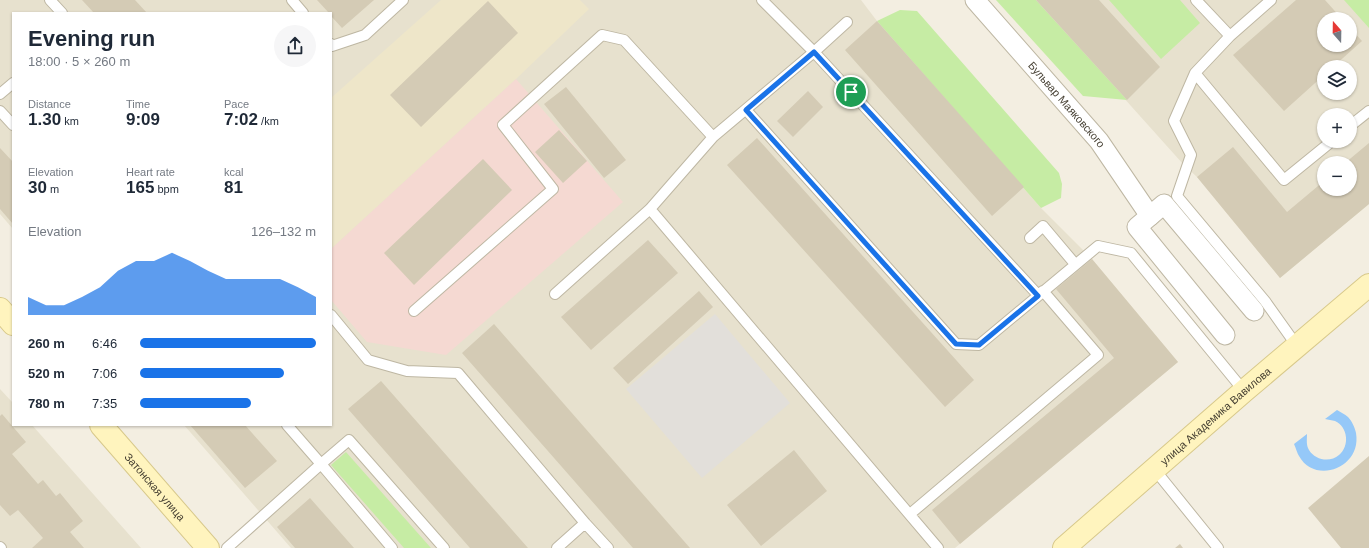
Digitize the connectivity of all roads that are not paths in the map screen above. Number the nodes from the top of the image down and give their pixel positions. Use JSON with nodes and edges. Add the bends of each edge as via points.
{"nodes":[{"id":1,"x":50,"y":0,"type":"edge"},
{"id":2,"x":292,"y":0,"type":"edge"},
{"id":3,"x":403,"y":0,"type":"edge"},
{"id":4,"x":762,"y":0,"type":"edge"},
{"id":5,"x":975,"y":0,"type":"edge"},
{"id":6,"x":1196,"y":0,"type":"edge"},
{"id":7,"x":1270,"y":0,"type":"edge"},
{"id":8,"x":61,"y":12,"type":"edge"},
{"id":9,"x":302,"y":12,"type":"edge"},
{"id":10,"x":847,"y":22,"type":"dead end"},
{"id":11,"x":1230,"y":36,"type":"junction"},
{"id":12,"x":332,"y":46,"type":"edge"},
{"id":13,"x":814,"y":52,"type":"junction"},
{"id":14,"x":1195,"y":73,"type":"junction"},
{"id":15,"x":12,"y":84,"type":"edge"},
{"id":16,"x":0,"y":94,"type":"edge"},
{"id":17,"x":746,"y":110,"type":"junction"},
{"id":18,"x":0,"y":111,"type":"edge"},
{"id":19,"x":1369,"y":111,"type":"edge"},
{"id":20,"x":1357,"y":120,"type":"edge"},
{"id":21,"x":12,"y":124,"type":"edge"},
{"id":22,"x":713,"y":137,"type":"junction"},
{"id":23,"x":1323,"y":148,"type":"edge"},
{"id":24,"x":650,"y":208,"type":"junction"},
{"id":25,"x":1150,"y":216,"type":"junction"},
{"id":26,"x":1030,"y":238,"type":"dead end"},
{"id":27,"x":1075,"y":264,"type":"junction"},
{"id":28,"x":1368,"y":288,"type":"edge"},
{"id":29,"x":1040,"y":293,"type":"junction"},
{"id":30,"x":555,"y":294,"type":"dead end"},
{"id":31,"x":0,"y":309,"type":"edge"},
{"id":32,"x":1254,"y":310,"type":"dead end"},
{"id":33,"x":414,"y":311,"type":"dead end"},
{"id":34,"x":332,"y":317,"type":"edge"},
{"id":35,"x":12,"y":323,"type":"edge"},
{"id":36,"x":1225,"y":335,"type":"dead end"},
{"id":37,"x":1297,"y":346,"type":"junction"},
{"id":38,"x":1244,"y":391,"type":"junction"},
{"id":39,"x":102,"y":426,"type":"edge"},
{"id":40,"x":288,"y":426,"type":"edge"},
{"id":41,"x":321,"y":464,"type":"junction"},
{"id":42,"x":1155,"y":470,"type":"junction"},
{"id":43,"x":910,"y":514,"type":"junction"},
{"id":44,"x":585,"y":523,"type":"junction"},
{"id":45,"x":208,"y":548,"type":"edge"},
{"id":46,"x":227,"y":548,"type":"edge"},
{"id":47,"x":392,"y":548,"type":"edge"},
{"id":48,"x":444,"y":548,"type":"edge"},
{"id":49,"x":556,"y":548,"type":"edge"},
{"id":50,"x":608,"y":548,"type":"edge"},
{"id":51,"x":938,"y":548,"type":"edge"},
{"id":52,"x":1064,"y":548,"type":"edge"},
{"id":53,"x":1218,"y":548,"type":"edge"}],
"edges":[{"from":1,"to":8,"type":"lane"},
{"from":2,"to":9,"type":"lane"},
{"from":3,"to":12,"type":"lane","via":[[365,35]]},
{"from":4,"to":13,"type":"lane"},
{"from":5,"to":25,"type":"street","name":"Бульвар Маяковского","via":[[1099,141]]},
{"from":6,"to":11,"type":"lane"},
{"from":7,"to":11,"type":"lane"},
{"from":10,"to":13,"type":"lane"},
{"from":11,"to":14,"type":"lane"},
{"from":13,"to":17,"type":"lane"},
{"from":13,"to":29,"type":"lane"},
{"from":14,"to":23,"type":"lane","via":[[1284,180]]},
{"from":14,"to":37,"type":"lane","via":[[1174,121],[1191,155],[1177,196],[1264,301]]},
{"from":15,"to":16,"type":"lane"},
{"from":17,"to":22,"type":"lane"},
{"from":17,"to":29,"type":"lane","via":[[956,344],[979,345]]},
{"from":18,"to":21,"type":"lane"},
{"from":19,"to":20,"type":"lane"},
{"from":22,"to":24,"type":"lane"},
{"from":22,"to":33,"type":"lane","via":[[624,40],[602,35],[503,125],[553,190]]},
{"from":24,"to":30,"type":"lane"},
{"from":24,"to":43,"type":"lane"},
{"from":25,"to":32,"type":"street","via":[[1164,204]]},
{"from":25,"to":36,"type":"street","via":[[1137,227]]},
{"from":26,"to":27,"type":"lane","via":[[1043,226]]},
{"from":27,"to":29,"type":"lane"},
{"from":27,"to":38,"type":"lane","via":[[1098,246],[1131,253]]},
{"from":28,"to":37,"type":"street","name":"улица Академика Вавилова"},
{"from":29,"to":43,"type":"lane","via":[[1098,355]]},
{"from":31,"to":35,"type":"street"},
{"from":34,"to":44,"type":"lane","via":[[368,360],[407,371],[458,373]]},
{"from":37,"to":38,"type":"street","name":"улица Академика Вавилова"},
{"from":38,"to":42,"type":"street","name":"улица Академика Вавилова"},
{"from":39,"to":45,"type":"street","name":"Затонская улица"},
{"from":40,"to":41,"type":"lane"},
{"from":41,"to":46,"type":"lane"},
{"from":41,"to":47,"type":"lane"},
{"from":41,"to":48,"type":"lane","via":[[348,440]]},
{"from":42,"to":52,"type":"street","name":"улица Академика Вавилова"},
{"from":42,"to":53,"type":"lane"},
{"from":43,"to":51,"type":"lane"},
{"from":44,"to":49,"type":"lane"},
{"from":44,"to":50,"type":"lane"}]}
